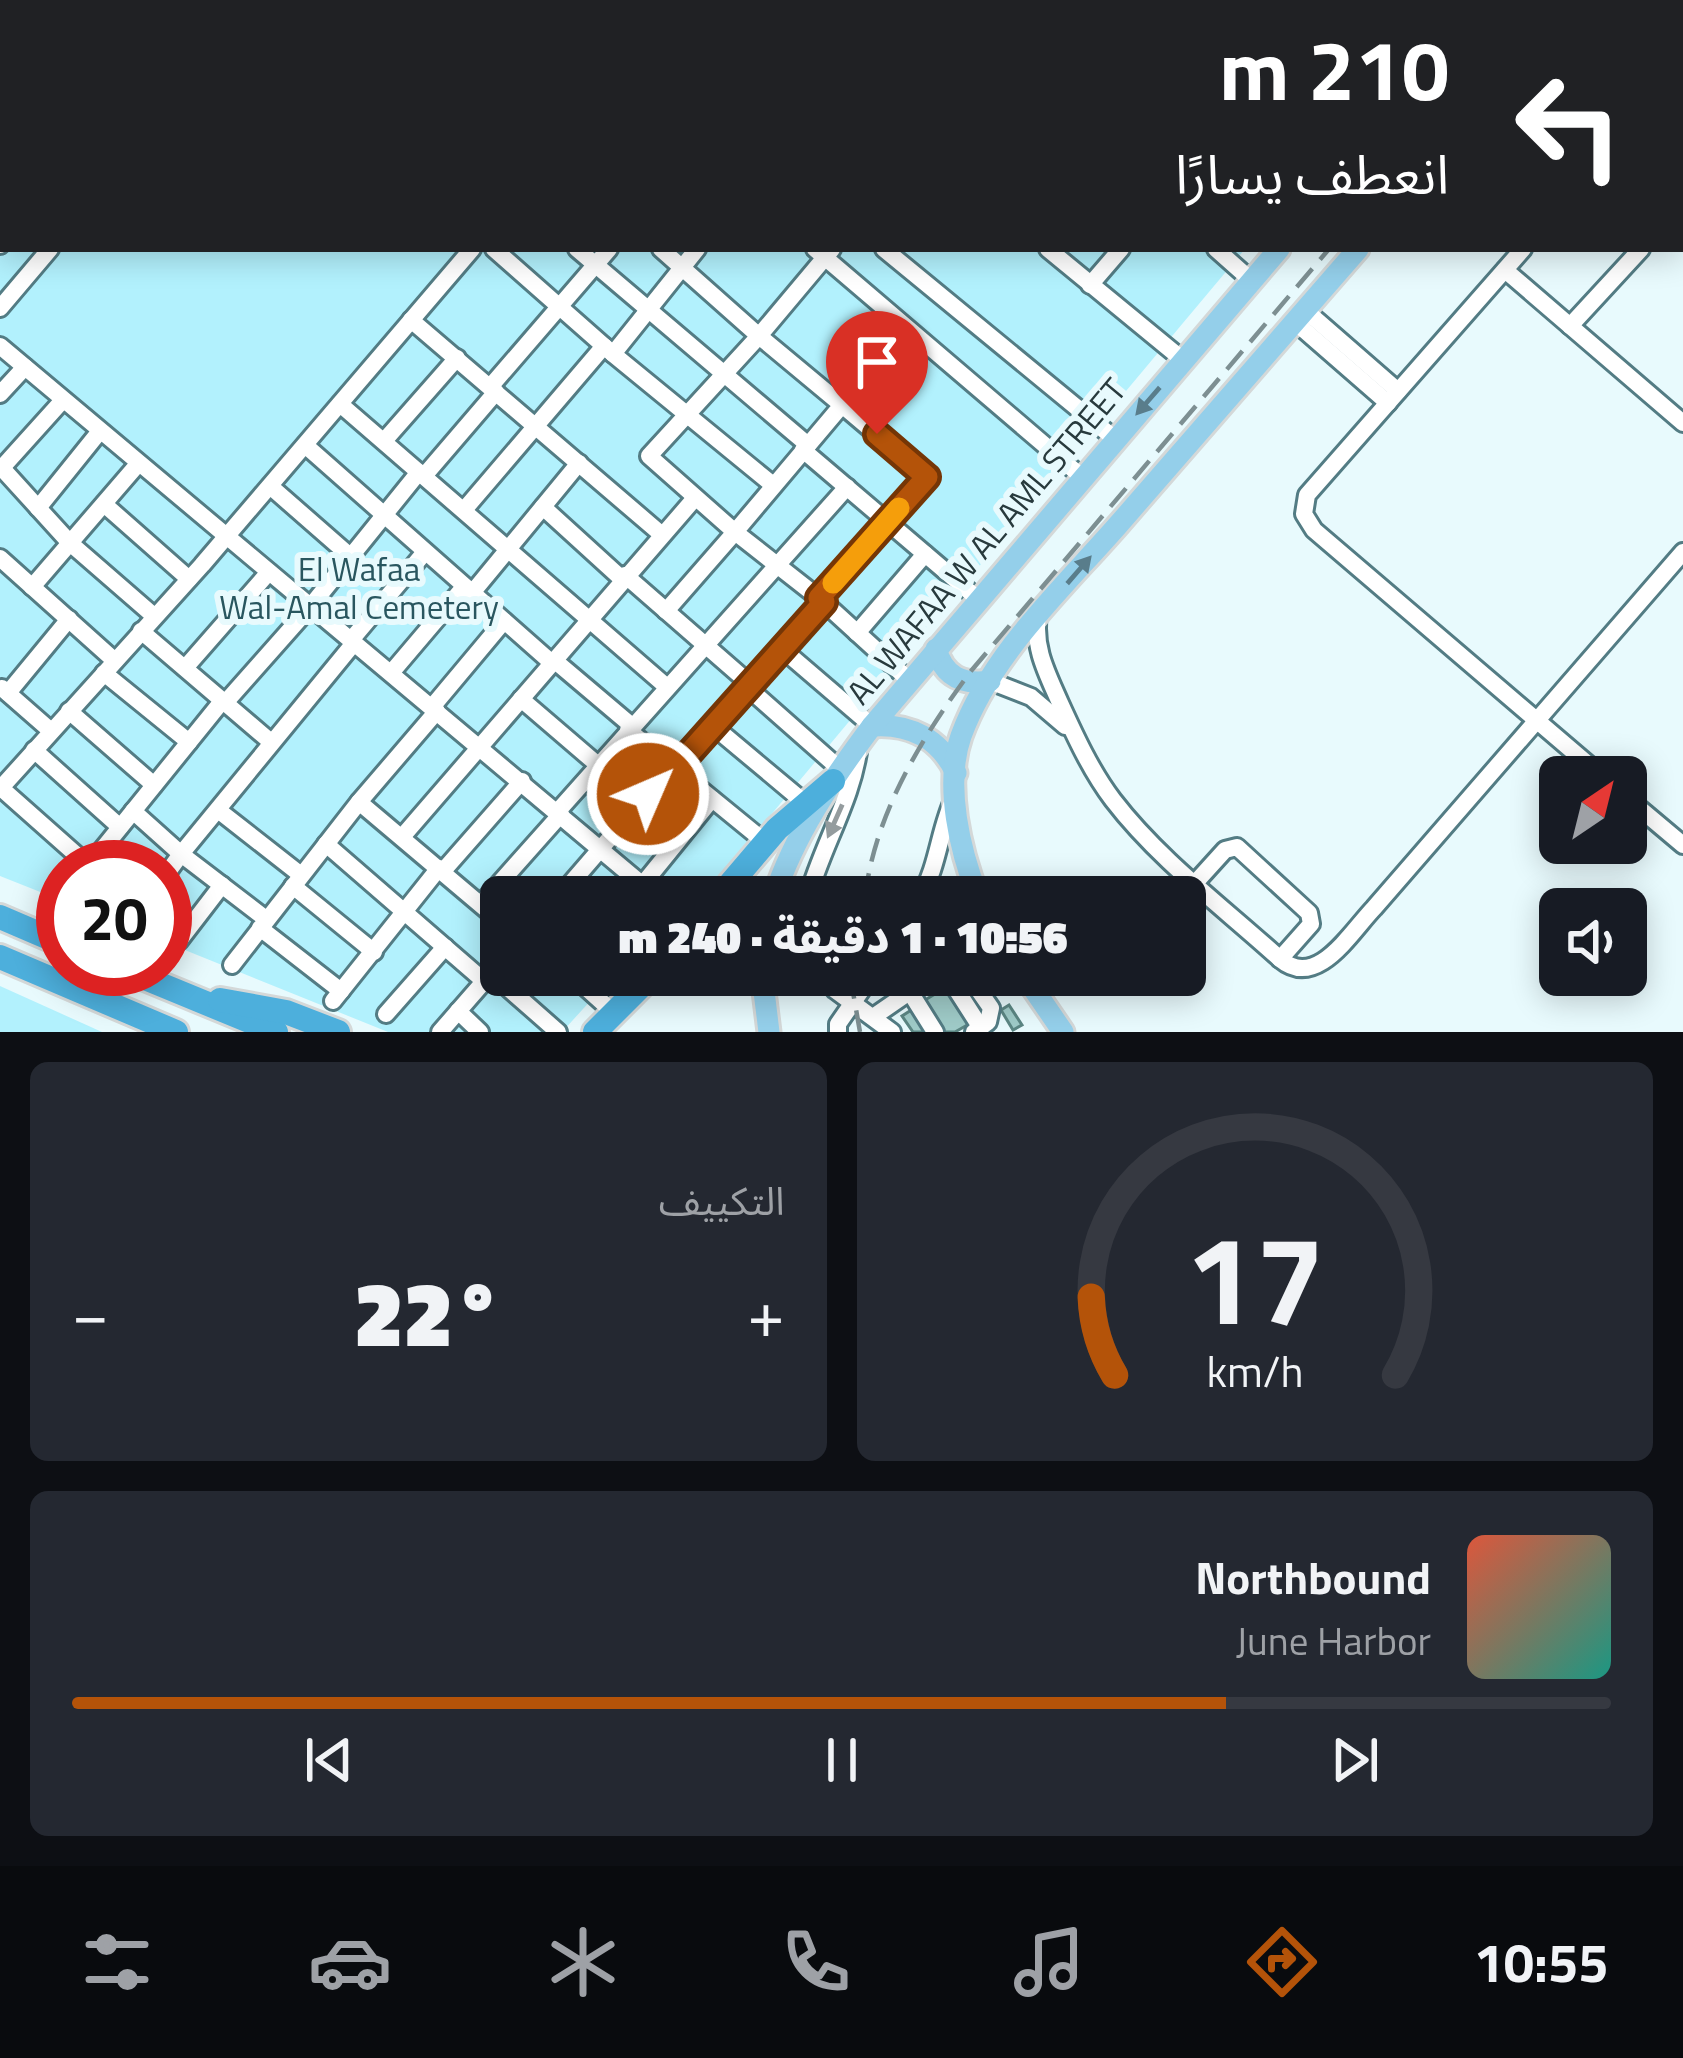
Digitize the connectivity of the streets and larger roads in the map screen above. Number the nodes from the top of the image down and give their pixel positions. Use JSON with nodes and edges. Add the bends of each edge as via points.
{"nodes":[{"id":1,"x":1276,"y":252,"type":"edge"},
{"id":2,"x":1355,"y":252,"type":"edge"},
{"id":3,"x":936,"y":649,"type":"junction"},
{"id":4,"x":990,"y":681,"type":"junction"},
{"id":5,"x":866,"y":735,"type":"junction"},
{"id":6,"x":837,"y":775,"type":"junction"},
{"id":7,"x":956,"y":783,"type":"junction"},
{"id":8,"x":737,"y":876,"type":"edge"},
{"id":9,"x":783,"y":876,"type":"edge"},
{"id":10,"x":971,"y":876,"type":"edge"},
{"id":11,"x":0,"y":917,"type":"edge"},
{"id":12,"x":36,"y":932,"type":"edge"},
{"id":13,"x":0,"y":957,"type":"edge"},
{"id":14,"x":189,"y":996,"type":"edge"},
{"id":15,"x":631,"y":996,"type":"edge"},
{"id":16,"x":765,"y":996,"type":"edge"},
{"id":17,"x":1036,"y":996,"type":"edge"},
{"id":18,"x":196,"y":999,"type":"junction"},
{"id":19,"x":1056,"y":1030,"type":"edge"},
{"id":20,"x":176,"y":1032,"type":"edge"},
{"id":21,"x":275,"y":1032,"type":"edge"},
{"id":22,"x":338,"y":1032,"type":"edge"},
{"id":23,"x":595,"y":1032,"type":"edge"},
{"id":24,"x":769,"y":1032,"type":"edge"}],
"edges":[{"from":1,"to":3,"type":"main road","name":"AL WAFAA W AL AML STREET","one_way":true},
{"from":4,"to":2,"type":"main road","one_way":true,"via":[[1038,615]]},
{"from":3,"to":4,"type":"main road","via":[[956,678]]},
{"from":3,"to":5,"type":"main road","name":"AL WAFAA W AL AML STREET"},
{"from":4,"to":7,"type":"main road","via":[[960,739]]},
{"from":5,"to":6,"type":"main road","name":"AL WAFAA W AL AML STREET"},
{"from":5,"to":7,"type":"main road","via":[[903,728],[923,735],[939,747]]},
{"from":6,"to":8,"type":"highway"},
{"from":6,"to":9,"type":"main road","name":"AL WAFAA W AL AML STREET"},
{"from":7,"to":10,"type":"main road"},
{"from":11,"to":12,"type":"highway"},
{"from":13,"to":20,"type":"highway"},
{"from":14,"to":18,"type":"highway"},
{"from":15,"to":23,"type":"highway"},
{"from":16,"to":24,"type":"main road"},
{"from":17,"to":19,"type":"main road"},
{"from":18,"to":21,"type":"highway"},
{"from":18,"to":22,"type":"highway","via":[[264,1006]]}]}
